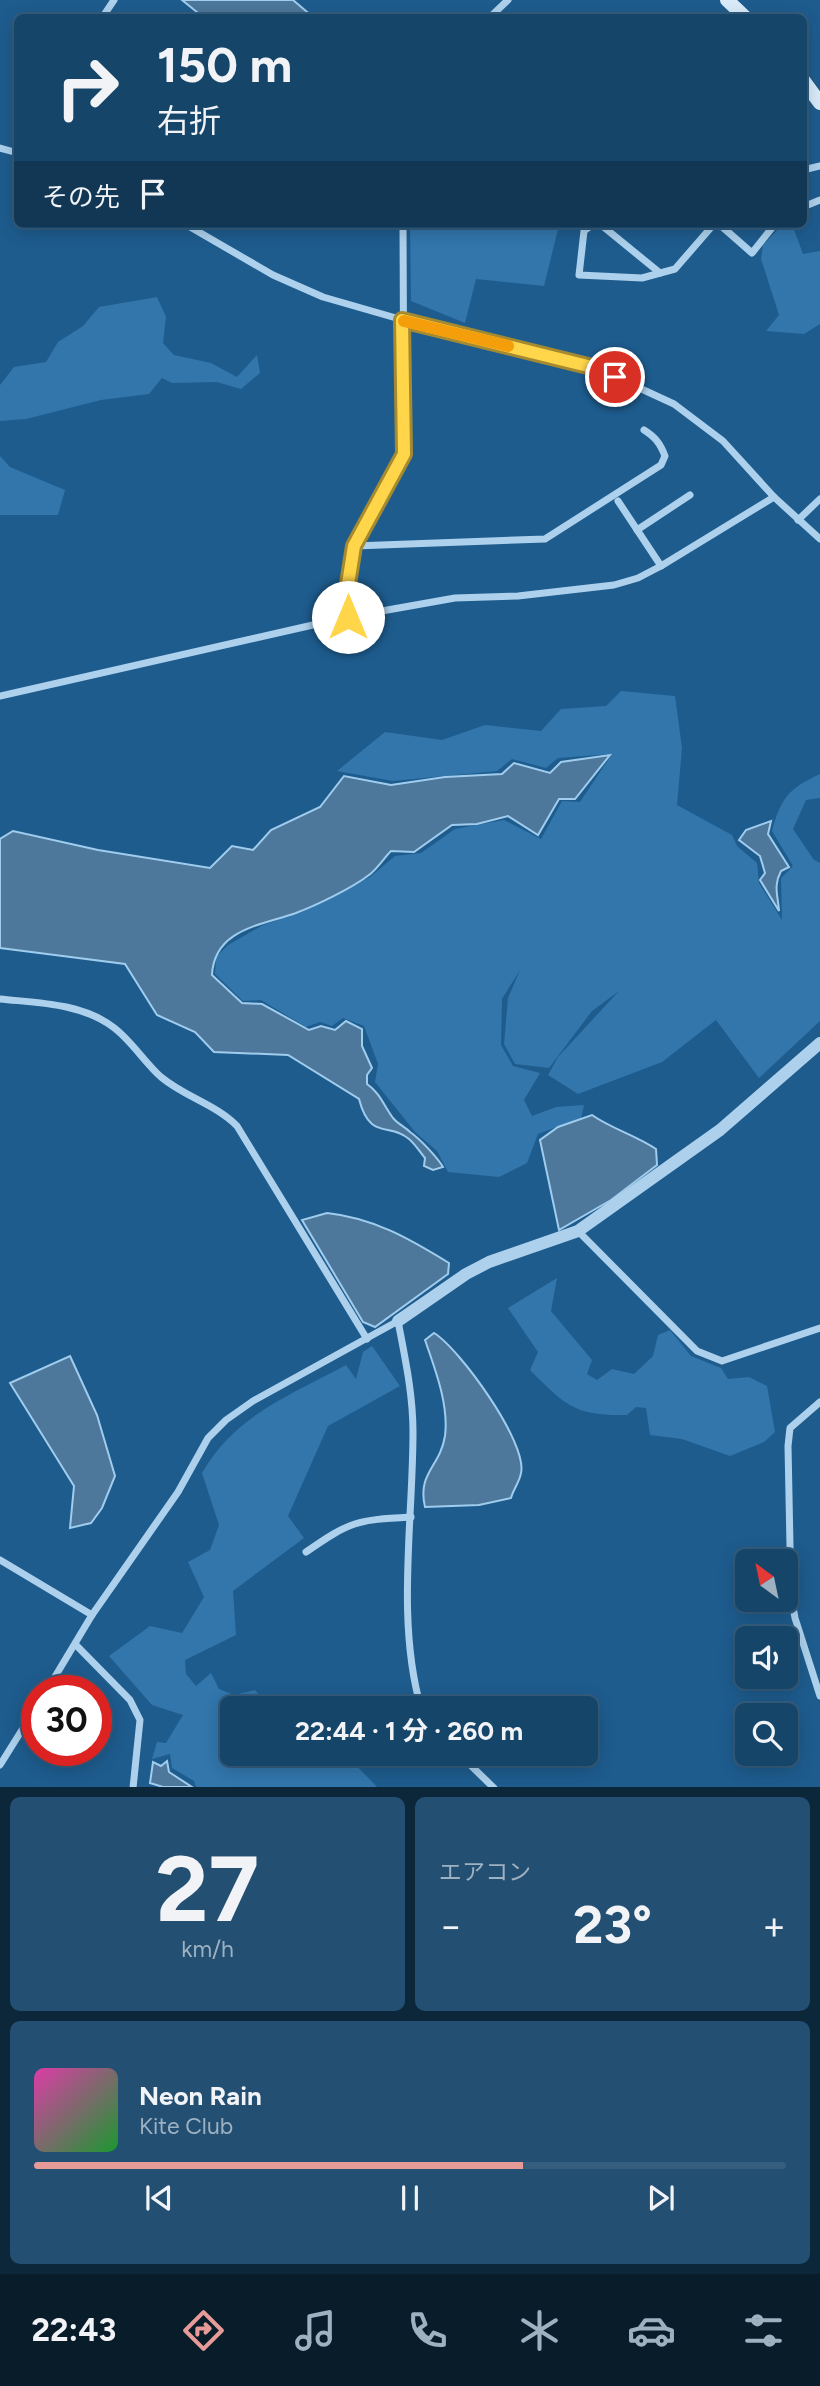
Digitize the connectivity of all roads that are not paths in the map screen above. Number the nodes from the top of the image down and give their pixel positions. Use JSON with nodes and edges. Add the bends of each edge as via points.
{"nodes":[{"id":1,"x":508,"y":0,"type":"edge"},
{"id":2,"x":727,"y":0,"type":"edge"},
{"id":3,"x":493,"y":14,"type":"edge"},
{"id":4,"x":742,"y":14,"type":"edge"},
{"id":5,"x":807,"y":85,"type":"edge"},
{"id":6,"x":820,"y":103,"type":"edge"},
{"id":7,"x":192,"y":228,"type":"edge"},
{"id":8,"x":403,"y":228,"type":"edge"},
{"id":9,"x":588,"y":228,"type":"edge"},
{"id":10,"x":605,"y":228,"type":"edge"},
{"id":11,"x":713,"y":228,"type":"edge"},
{"id":12,"x":722,"y":228,"type":"edge"},
{"id":13,"x":772,"y":228,"type":"edge"},
{"id":14,"x":660,"y":273,"type":"junction"},
{"id":15,"x":402,"y":320,"type":"junction"},
{"id":16,"x":644,"y":429,"type":"dead end"},
{"id":17,"x":690,"y":495,"type":"dead end"},
{"id":18,"x":774,"y":497,"type":"junction"},
{"id":19,"x":820,"y":499,"type":"edge"},
{"id":20,"x":618,"y":501,"type":"dead end"},
{"id":21,"x":798,"y":520,"type":"junction"},
{"id":22,"x":637,"y":530,"type":"junction"},
{"id":23,"x":820,"y":539,"type":"edge"},
{"id":24,"x":354,"y":546,"type":"junction"},
{"id":25,"x":661,"y":566,"type":"junction"},
{"id":26,"x":348,"y":617,"type":"junction"},
{"id":27,"x":0,"y":696,"type":"edge"},
{"id":28,"x":0,"y":999,"type":"edge"},
{"id":29,"x":820,"y":1043,"type":"edge"},
{"id":30,"x":578,"y":1231,"type":"junction"},
{"id":31,"x":398,"y":1321,"type":"junction"},
{"id":32,"x":820,"y":1328,"type":"edge"},
{"id":33,"x":368,"y":1339,"type":"junction"},
{"id":34,"x":820,"y":1402,"type":"edge"},
{"id":35,"x":411,"y":1517,"type":"junction"},
{"id":36,"x":306,"y":1552,"type":"dead end"},
{"id":37,"x":0,"y":1560,"type":"edge"},
{"id":38,"x":92,"y":1615,"type":"junction"},
{"id":39,"x":76,"y":1644,"type":"junction"},
{"id":40,"x":56,"y":1675,"type":"edge"},
{"id":41,"x":417,"y":1696,"type":"edge"},
{"id":42,"x":820,"y":1696,"type":"edge"},
{"id":43,"x":21,"y":1732,"type":"edge"},
{"id":44,"x":0,"y":1765,"type":"edge"},
{"id":45,"x":472,"y":1766,"type":"edge"},
{"id":46,"x":132,"y":1787,"type":"edge"},
{"id":47,"x":494,"y":1787,"type":"edge"}],
"edges":[{"from":1,"to":3,"type":"street"},
{"from":2,"to":4,"type":"main road"},
{"from":5,"to":6,"type":"main road"},
{"from":7,"to":15,"type":"street","via":[[273,275],[323,297]]},
{"from":8,"to":15,"type":"street"},
{"from":9,"to":14,"type":"street","via":[[579,275],[642,278]]},
{"from":10,"to":14,"type":"street"},
{"from":11,"to":14,"type":"street","via":[[675,269]]},
{"from":12,"to":13,"type":"street","via":[[752,253]]},
{"from":15,"to":18,"type":"street","via":[[596,368],[674,404],[723,441]]},
{"from":15,"to":24,"type":"street","via":[[404,454]]},
{"from":16,"to":24,"type":"street","via":[[662,448],[661,465],[545,540]]},
{"from":17,"to":22,"type":"street"},
{"from":18,"to":21,"type":"street"},
{"from":18,"to":25,"type":"street"},
{"from":19,"to":21,"type":"street"},
{"from":20,"to":22,"type":"street"},
{"from":21,"to":23,"type":"street"},
{"from":22,"to":25,"type":"street"},
{"from":24,"to":26,"type":"street","via":[[345,603]]},
{"from":25,"to":26,"type":"street","via":[[614,585],[455,598]]},
{"from":26,"to":27,"type":"street"},
{"from":28,"to":33,"type":"street","via":[[67,1006],[90,1014],[113,1027],[162,1078],[221,1110],[237,1126]]},
{"from":29,"to":30,"type":"street","via":[[720,1130]]},
{"from":30,"to":31,"type":"street","via":[[466,1273]]},
{"from":30,"to":32,"type":"street","via":[[697,1351],[722,1361]]},
{"from":31,"to":33,"type":"street"},
{"from":31,"to":35,"type":"street","via":[[412,1392]]},
{"from":33,"to":38,"type":"street","via":[[226,1420],[208,1438],[178,1492]]},
{"from":34,"to":42,"type":"street","via":[[790,1428],[788,1446],[791,1596]]},
{"from":35,"to":36,"type":"street","via":[[361,1519]]},
{"from":35,"to":41,"type":"street","via":[[409,1595],[412,1678]]},
{"from":37,"to":38,"type":"street"},
{"from":38,"to":39,"type":"street"},
{"from":39,"to":40,"type":"street"},
{"from":39,"to":46,"type":"street","via":[[130,1700],[140,1720]]},
{"from":43,"to":44,"type":"street"},
{"from":45,"to":47,"type":"street"}]}
